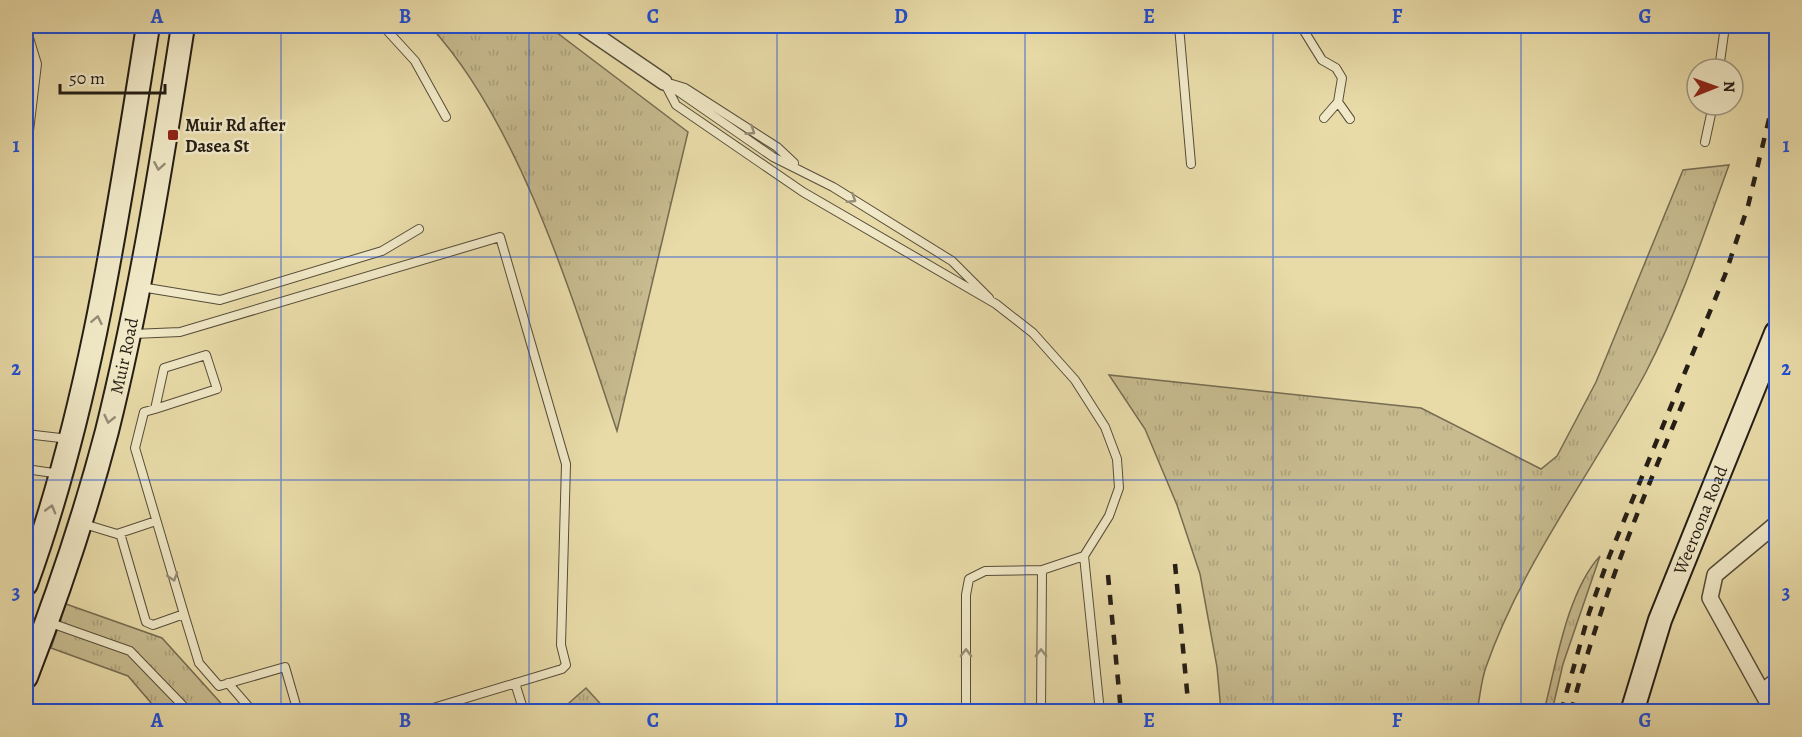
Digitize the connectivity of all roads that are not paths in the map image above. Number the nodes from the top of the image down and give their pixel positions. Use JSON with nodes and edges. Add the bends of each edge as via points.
{"nodes":[{"id":1,"x":148,"y":26,"type":"edge"},
{"id":2,"x":183,"y":26,"type":"edge"},
{"id":3,"x":383,"y":26,"type":"edge"},
{"id":4,"x":582,"y":26,"type":"edge"},
{"id":5,"x":1179,"y":26,"type":"edge"},
{"id":6,"x":1301,"y":26,"type":"edge"},
{"id":7,"x":1725,"y":26,"type":"edge"},
{"id":8,"x":26,"y":28,"type":"edge"},
{"id":9,"x":1721,"y":57,"type":"edge"},
{"id":10,"x":664,"y":82,"type":"junction"},
{"id":11,"x":1338,"y":102,"type":"junction"},
{"id":12,"x":446,"y":117,"type":"dead end"},
{"id":13,"x":1711,"y":117,"type":"edge"},
{"id":14,"x":1324,"y":118,"type":"dead end"},
{"id":15,"x":1350,"y":119,"type":"dead end"},
{"id":16,"x":1706,"y":142,"type":"dead end"},
{"id":17,"x":26,"y":156,"type":"edge"},
{"id":18,"x":1191,"y":164,"type":"dead end"},
{"id":19,"x":419,"y":229,"type":"dead end"},
{"id":20,"x":138,"y":287,"type":"junction"},
{"id":21,"x":996,"y":304,"type":"junction"},
{"id":22,"x":1776,"y":333,"type":"edge"},
{"id":23,"x":128,"y":334,"type":"junction"},
{"id":24,"x":155,"y":409,"type":"junction"},
{"id":25,"x":26,"y":434,"type":"edge"},
{"id":26,"x":71,"y":440,"type":"junction"},
{"id":27,"x":26,"y":469,"type":"edge"},
{"id":28,"x":61,"y":474,"type":"junction"},
{"id":29,"x":156,"y":521,"type":"junction"},
{"id":30,"x":80,"y":523,"type":"junction"},
{"id":31,"x":1776,"y":524,"type":"edge"},
{"id":32,"x":120,"y":533,"type":"junction"},
{"id":33,"x":33,"y":550,"type":"edge"},
{"id":34,"x":1084,"y":555,"type":"junction"},
{"id":35,"x":1042,"y":570,"type":"junction"},
{"id":36,"x":26,"y":584,"type":"edge"},
{"id":37,"x":184,"y":614,"type":"junction"},
{"id":38,"x":47,"y":622,"type":"junction"},
{"id":39,"x":26,"y":677,"type":"edge"},
{"id":40,"x":1776,"y":681,"type":"edge"},
{"id":41,"x":228,"y":683,"type":"junction"},
{"id":42,"x":515,"y":683,"type":"junction"},
{"id":43,"x":1762,"y":692,"type":"junction"},
{"id":44,"x":189,"y":711,"type":"edge"},
{"id":45,"x":254,"y":711,"type":"edge"},
{"id":46,"x":298,"y":711,"type":"edge"},
{"id":47,"x":420,"y":711,"type":"edge"},
{"id":48,"x":524,"y":711,"type":"edge"},
{"id":49,"x":966,"y":711,"type":"edge"},
{"id":50,"x":1041,"y":711,"type":"edge"},
{"id":51,"x":1100,"y":711,"type":"edge"},
{"id":52,"x":1632,"y":711,"type":"edge"},
{"id":53,"x":1773,"y":711,"type":"edge"}],
"edges":[{"from":26,"to":1,"type":"street","name":"Muir Road","one_way":true,"via":[[113,242]]},
{"from":2,"to":20,"type":"street","name":"Muir Road","one_way":true},
{"from":3,"to":12,"type":"lane","via":[[414,60]]},
{"from":4,"to":10,"type":"street"},
{"from":5,"to":18,"type":"lane"},
{"from":6,"to":11,"type":"lane","via":[[1322,60],[1336,68],[1342,78]]},
{"from":7,"to":9,"type":"lane"},
{"from":8,"to":17,"type":"lane","via":[[37,64]]},
{"from":10,"to":21,"type":"lane","one_way":true,"via":[[685,88],[777,147],[801,170],[952,261]]},
{"from":10,"to":21,"type":"lane","via":[[676,105],[803,192]]},
{"from":11,"to":14,"type":"lane"},
{"from":11,"to":15,"type":"lane"},
{"from":13,"to":16,"type":"lane"},
{"from":19,"to":20,"type":"lane","via":[[382,251],[220,300]]},
{"from":20,"to":23,"type":"street","name":"Muir Road"},
{"from":21,"to":34,"type":"lane","via":[[1033,333],[1075,381],[1105,427],[1117,459],[1119,488],[1109,516]]},
{"from":22,"to":52,"type":"street","name":"Weeroona Road","via":[[1660,620]]},
{"from":23,"to":30,"type":"street","name":"Muir Road","one_way":true},
{"from":23,"to":42,"type":"lane","via":[[180,332],[500,237],[566,464],[561,645],[566,665]]},
{"from":24,"to":24,"type":"lane","via":[[217,389],[206,355],[164,368]]},
{"from":24,"to":29,"type":"lane","via":[[144,412],[135,448]]},
{"from":25,"to":26,"type":"lane"},
{"from":26,"to":28,"type":"street","name":"Muir Road"},
{"from":27,"to":28,"type":"lane"},
{"from":33,"to":28,"type":"street","name":"Muir Road","one_way":true},
{"from":29,"to":32,"type":"lane"},
{"from":29,"to":37,"type":"lane","one_way":true},
{"from":30,"to":32,"type":"lane"},
{"from":30,"to":38,"type":"street","name":"Muir Road"},
{"from":31,"to":43,"type":"street","via":[[1715,575],[1710,598]]},
{"from":32,"to":37,"type":"lane","via":[[146,622],[153,625]]},
{"from":33,"to":36,"type":"street","name":"Muir Road"},
{"from":34,"to":35,"type":"lane"},
{"from":34,"to":51,"type":"lane"},
{"from":49,"to":35,"type":"lane","one_way":true,"via":[[969,579],[985,572]]},
{"from":50,"to":35,"type":"lane","one_way":true},
{"from":37,"to":41,"type":"lane","via":[[199,663],[219,686]]},
{"from":38,"to":39,"type":"street","name":"Muir Road"},
{"from":38,"to":44,"type":"lane","via":[[130,651]]},
{"from":40,"to":43,"type":"street"},
{"from":41,"to":45,"type":"lane"},
{"from":41,"to":46,"type":"lane","via":[[285,667]]},
{"from":42,"to":47,"type":"lane"},
{"from":42,"to":48,"type":"lane"},
{"from":43,"to":53,"type":"street"}]}
